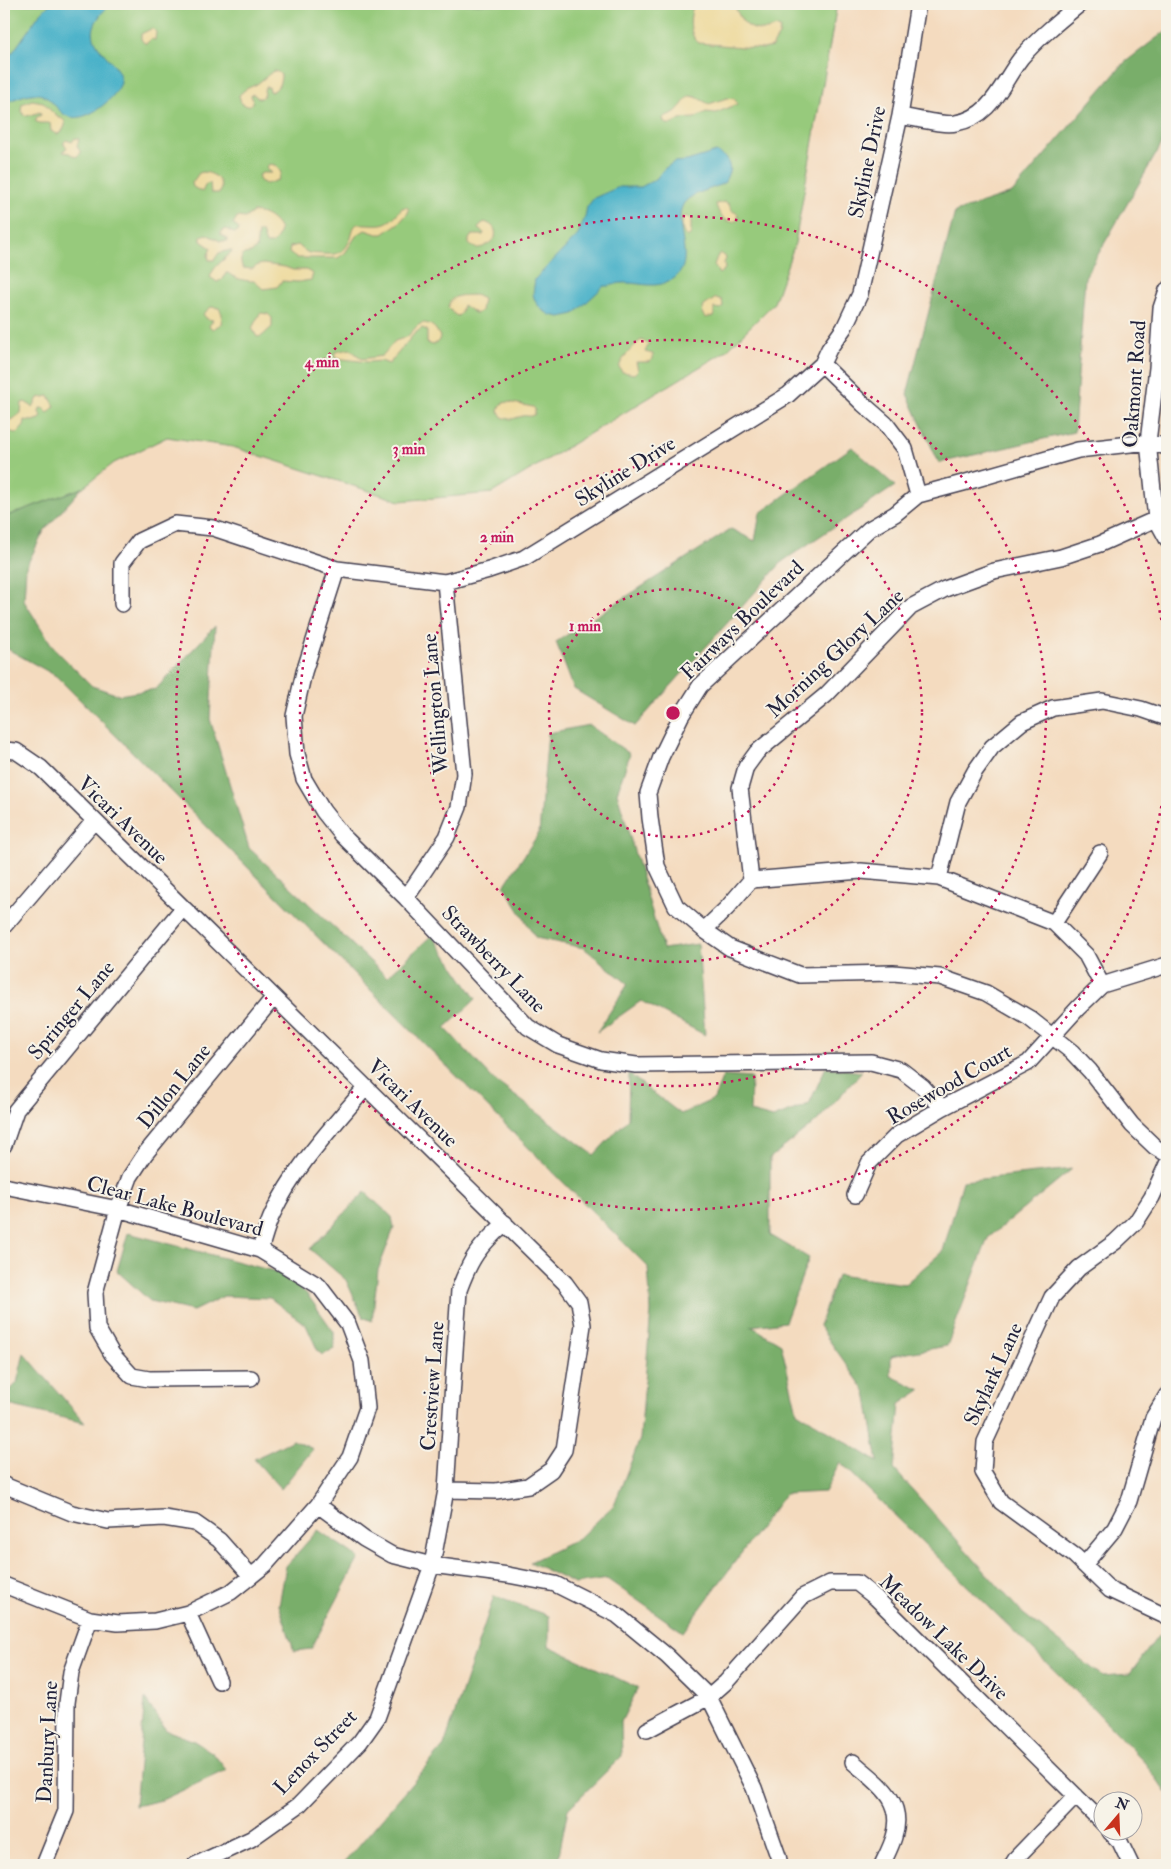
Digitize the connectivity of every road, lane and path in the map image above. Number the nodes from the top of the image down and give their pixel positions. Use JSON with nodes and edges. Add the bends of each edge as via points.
{"nodes":[{"id":1,"x":918,"y":4,"type":"edge"},
{"id":2,"x":1080,"y":4,"type":"edge"},
{"id":3,"x":900,"y":116,"type":"junction"},
{"id":4,"x":1167,"y":290,"type":"edge"},
{"id":5,"x":822,"y":364,"type":"junction"},
{"id":6,"x":1162,"y":368,"type":"edge"},
{"id":7,"x":1148,"y":442,"type":"junction"},
{"id":8,"x":1167,"y":447,"type":"edge"},
{"id":9,"x":918,"y":495,"type":"junction"},
{"id":10,"x":1156,"y":519,"type":"junction"},
{"id":11,"x":1167,"y":539,"type":"edge"},
{"id":12,"x":337,"y":569,"type":"junction"},
{"id":13,"x":445,"y":582,"type":"junction"},
{"id":14,"x":122,"y":604,"type":"dead end"},
{"id":15,"x":1167,"y":718,"type":"edge"},
{"id":16,"x":4,"y":750,"type":"edge"},
{"id":17,"x":94,"y":820,"type":"junction"},
{"id":18,"x":1100,"y":853,"type":"dead end"},
{"id":19,"x":939,"y":878,"type":"junction"},
{"id":20,"x":751,"y":880,"type":"junction"},
{"id":21,"x":406,"y":898,"type":"junction"},
{"id":22,"x":183,"y":908,"type":"junction"},
{"id":23,"x":1054,"y":923,"type":"junction"},
{"id":24,"x":4,"y":926,"type":"edge"},
{"id":25,"x":704,"y":930,"type":"junction"},
{"id":26,"x":1167,"y":964,"type":"edge"},
{"id":27,"x":1102,"y":985,"type":"junction"},
{"id":28,"x":274,"y":997,"type":"junction"},
{"id":29,"x":1053,"y":1037,"type":"junction"},
{"id":30,"x":366,"y":1087,"type":"junction"},
{"id":31,"x":10,"y":1106,"type":"edge"},
{"id":32,"x":942,"y":1108,"type":"junction"},
{"id":33,"x":4,"y":1144,"type":"edge"},
{"id":34,"x":1167,"y":1154,"type":"edge"},
{"id":35,"x":1167,"y":1164,"type":"edge"},
{"id":36,"x":4,"y":1186,"type":"edge"},
{"id":37,"x":855,"y":1196,"type":"dead end"},
{"id":38,"x":118,"y":1209,"type":"junction"},
{"id":39,"x":505,"y":1223,"type":"junction"},
{"id":40,"x":260,"y":1250,"type":"junction"},
{"id":41,"x":251,"y":1378,"type":"dead end"},
{"id":42,"x":1167,"y":1395,"type":"edge"},
{"id":43,"x":4,"y":1485,"type":"edge"},
{"id":44,"x":446,"y":1490,"type":"junction"},
{"id":45,"x":318,"y":1506,"type":"junction"},
{"id":46,"x":432,"y":1565,"type":"junction"},
{"id":47,"x":1084,"y":1565,"type":"junction"},
{"id":48,"x":251,"y":1576,"type":"junction"},
{"id":49,"x":4,"y":1585,"type":"edge"},
{"id":50,"x":188,"y":1613,"type":"junction"},
{"id":51,"x":1167,"y":1617,"type":"edge"},
{"id":52,"x":90,"y":1619,"type":"junction"},
{"id":53,"x":219,"y":1681,"type":"dead end"},
{"id":54,"x":709,"y":1697,"type":"junction"},
{"id":55,"x":647,"y":1730,"type":"dead end"},
{"id":56,"x":853,"y":1762,"type":"dead end"},
{"id":57,"x":1076,"y":1796,"type":"junction"},
{"id":58,"x":1094,"y":1814,"type":"edge"},
{"id":59,"x":1120,"y":1842,"type":"edge"},
{"id":60,"x":44,"y":1865,"type":"edge"},
{"id":61,"x":195,"y":1865,"type":"edge"},
{"id":62,"x":780,"y":1865,"type":"edge"},
{"id":63,"x":882,"y":1865,"type":"edge"},
{"id":64,"x":1012,"y":1865,"type":"edge"},
{"id":65,"x":1131,"y":1865,"type":"edge"}],
"edges":[{"from":1,"to":3,"type":"street","name":"Skyline Drive"},
{"from":2,"to":3,"type":"street","via":[[1050,28],[1021,58],[992,103],[970,120],[954,124]]},
{"from":3,"to":5,"type":"street","name":"Skyline Drive","via":[[860,294]]},
{"from":4,"to":6,"type":"street","name":"Oakmont Road","via":[[1161,308]]},
{"from":5,"to":9,"type":"street","via":[[886,424],[906,449]]},
{"from":5,"to":13,"type":"street","name":"Skyline Drive","via":[[788,395],[524,558]]},
{"from":6,"to":7,"type":"street","name":"Oakmont Road"},
{"from":7,"to":8,"type":"street","name":"Fairways Boulevard"},
{"from":7,"to":9,"type":"street","name":"Fairways Boulevard","via":[[1078,450]]},
{"from":7,"to":10,"type":"street","name":"Oakmont Road"},
{"from":9,"to":25,"type":"street","name":"Fairways Boulevard","via":[[869,529],[700,686],[681,716],[648,793],[650,818],[657,866],[676,906]]},
{"from":10,"to":11,"type":"street","name":"Oakmont Road"},
{"from":10,"to":20,"type":"street","name":"Morning Glory Lane","via":[[1061,557],[994,571],[945,589],[911,607],[826,695],[757,752],[746,767],[740,788]]},
{"from":12,"to":13,"type":"street","name":"Skyline Drive"},
{"from":12,"to":14,"type":"street","name":"Skyline Drive","via":[[213,528],[175,524],[139,541],[122,563]]},
{"from":12,"to":21,"type":"street","name":"Strawberry Lane","via":[[304,672],[294,716],[297,754],[304,779],[332,823]]},
{"from":13,"to":21,"type":"street","name":"Wellington Lane","via":[[464,774],[459,807],[447,837]]},
{"from":15,"to":19,"type":"street","via":[[1102,701],[1053,708],[1022,722],[992,747],[958,802]]},
{"from":16,"to":17,"type":"street","name":"Vicari Avenue","via":[[16,751],[40,768]]},
{"from":17,"to":22,"type":"street","name":"Vicari Avenue"},
{"from":17,"to":24,"type":"street"},
{"from":18,"to":23,"type":"street"},
{"from":19,"to":20,"type":"street","via":[[861,871]]},
{"from":19,"to":23,"type":"street"},
{"from":20,"to":25,"type":"street"},
{"from":21,"to":32,"type":"street","name":"Strawberry Lane","via":[[528,1027],[558,1045],[601,1060],[636,1064],[871,1062],[901,1070]]},
{"from":22,"to":28,"type":"street","name":"Vicari Avenue"},
{"from":22,"to":31,"type":"street","name":"Springer Lane"},
{"from":23,"to":27,"type":"street","via":[[1086,954]]},
{"from":25,"to":29,"type":"street","name":"Fairways Boulevard","via":[[730,948],[800,975],[893,973],[940,978],[986,993]]},
{"from":26,"to":27,"type":"street"},
{"from":27,"to":29,"type":"street","name":"Rosewood Court"},
{"from":28,"to":30,"type":"street","name":"Vicari Avenue"},
{"from":28,"to":38,"type":"street","name":"Dillon Lane","via":[[145,1154],[130,1177]]},
{"from":29,"to":32,"type":"street","name":"Rosewood Court","via":[[1028,1064]]},
{"from":29,"to":34,"type":"street","name":"Fairways Boulevard","via":[[1090,1071],[1132,1126]]},
{"from":30,"to":39,"type":"street","name":"Vicari Avenue"},
{"from":30,"to":40,"type":"street","via":[[307,1158],[288,1187],[272,1214]]},
{"from":31,"to":33,"type":"street","name":"Springer Lane"},
{"from":32,"to":37,"type":"street","name":"Rosewood Court","via":[[897,1134],[869,1163]]},
{"from":35,"to":47,"type":"street","name":"Skylark Lane","via":[[1136,1222],[1080,1268],[1052,1297],[985,1442],[983,1472],[1001,1502]]},
{"from":36,"to":38,"type":"street","name":"Clear Lake Boulevard"},
{"from":38,"to":40,"type":"street","name":"Clear Lake Boulevard"},
{"from":38,"to":41,"type":"street","name":"Dillon Lane","via":[[95,1293],[97,1328],[112,1354],[132,1376],[149,1379]]},
{"from":39,"to":44,"type":"street","name":"Crestview Lane","via":[[482,1244],[468,1266],[459,1290]]},
{"from":39,"to":44,"type":"street","name":"Vicari Avenue","via":[[565,1282],[579,1302],[583,1325],[564,1450],[551,1470],[528,1486],[496,1491]]},
{"from":40,"to":45,"type":"street","name":"Clear Lake Boulevard","via":[[318,1286],[348,1324],[362,1361],[367,1408],[350,1457]]},
{"from":42,"to":47,"type":"street","via":[[1153,1418],[1129,1501],[1115,1528]]},
{"from":43,"to":48,"type":"street","via":[[72,1513],[108,1521],[164,1518],[195,1523],[219,1540]]},
{"from":44,"to":46,"type":"street","name":"Crestview Lane"},
{"from":45,"to":46,"type":"street","via":[[392,1555]]},
{"from":45,"to":48,"type":"street","name":"Clear Lake Boulevard"},
{"from":46,"to":54,"type":"street","via":[[508,1574],[556,1584],[617,1615],[667,1656]]},
{"from":46,"to":61,"type":"street","name":"Lenox Street","via":[[377,1718],[360,1742],[299,1805],[251,1839]]},
{"from":47,"to":51,"type":"street","name":"Skylark Lane","via":[[1110,1590]]},
{"from":48,"to":50,"type":"street","name":"Clear Lake Boulevard","via":[[231,1592]]},
{"from":49,"to":52,"type":"street","name":"Clear Lake Boulevard"},
{"from":50,"to":52,"type":"street","name":"Clear Lake Boulevard","via":[[155,1621],[118,1623]]},
{"from":50,"to":53,"type":"street"},
{"from":52,"to":60,"type":"street","name":"Danbury Lane","via":[[71,1672],[67,1703],[66,1811]]},
{"from":54,"to":55,"type":"street","name":"Meadow Lake Drive"},
{"from":54,"to":57,"type":"street","name":"Meadow Lake Drive","via":[[733,1675],[802,1596],[830,1582],[857,1583]]},
{"from":54,"to":62,"type":"street","via":[[754,1788]]},
{"from":56,"to":63,"type":"street","via":[[890,1795],[898,1817],[895,1836]]},
{"from":57,"to":58,"type":"street","name":"Meadow Lake Drive"},
{"from":57,"to":64,"type":"street"},
{"from":59,"to":65,"type":"street"}]}
